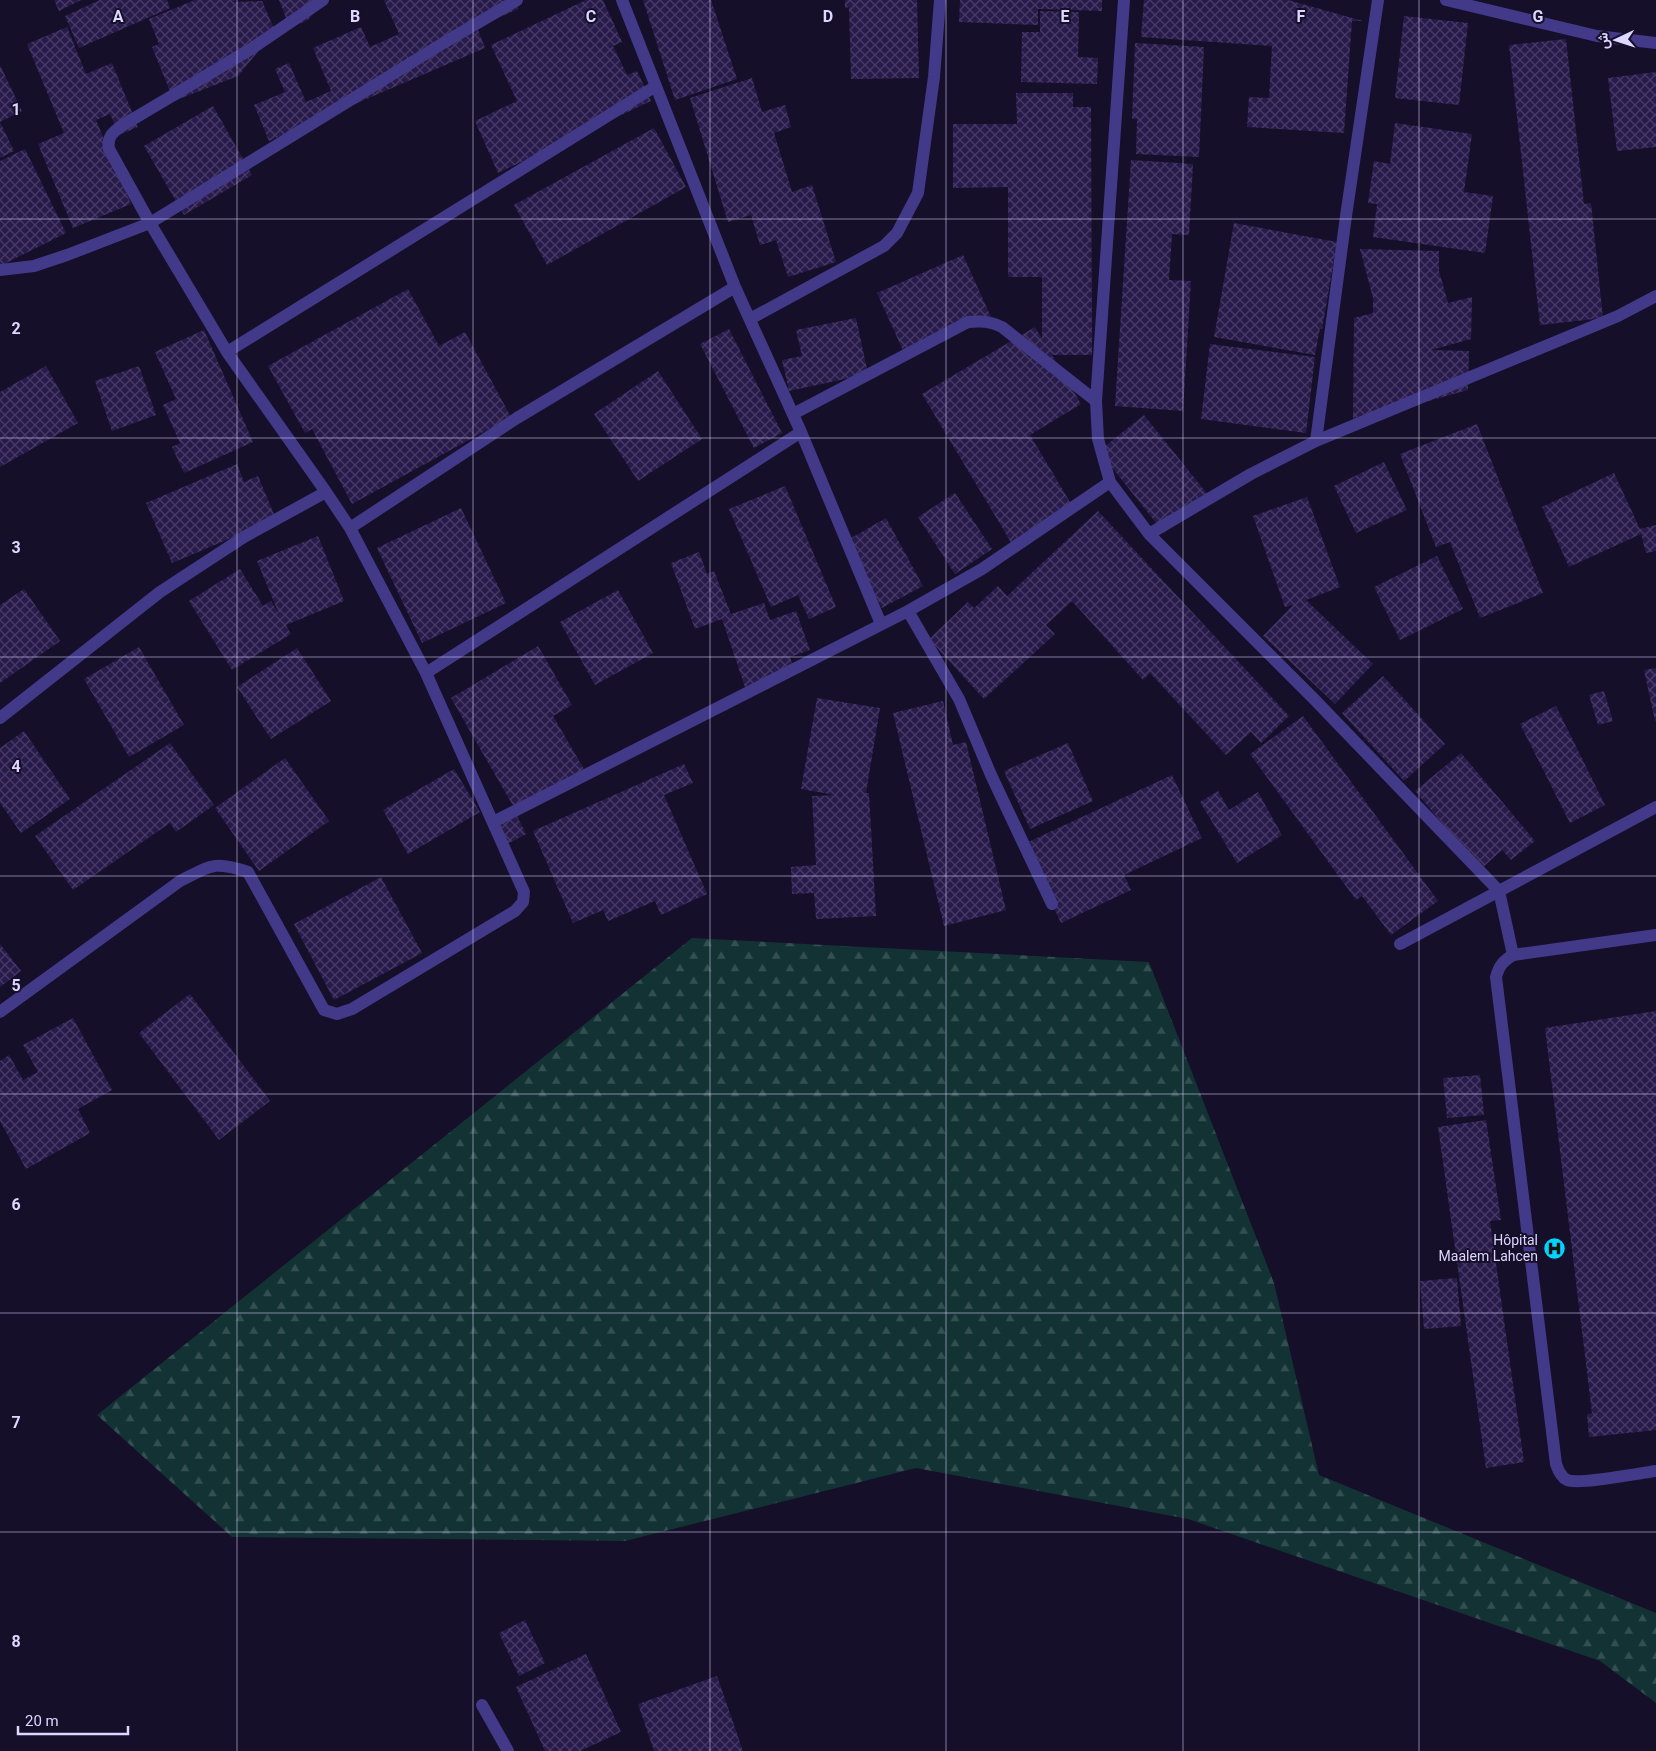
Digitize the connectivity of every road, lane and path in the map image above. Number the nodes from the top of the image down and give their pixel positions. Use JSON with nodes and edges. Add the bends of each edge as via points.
{"nodes":[{"id":1,"x":323,"y":0,"type":"edge"},
{"id":2,"x":517,"y":0,"type":"edge"},
{"id":3,"x":622,"y":0,"type":"edge"},
{"id":4,"x":940,"y":0,"type":"edge"},
{"id":5,"x":1124,"y":0,"type":"edge"},
{"id":6,"x":1378,"y":0,"type":"edge"},
{"id":7,"x":1446,"y":0,"type":"edge"},
{"id":8,"x":1656,"y":43,"type":"edge"},
{"id":9,"x":656,"y":86,"type":"junction"},
{"id":10,"x":150,"y":223,"type":"junction"},
{"id":11,"x":0,"y":270,"type":"edge"},
{"id":12,"x":735,"y":287,"type":"junction"},
{"id":13,"x":1656,"y":296,"type":"edge"},
{"id":14,"x":750,"y":319,"type":"junction"},
{"id":15,"x":227,"y":352,"type":"junction"},
{"id":16,"x":1096,"y":401,"type":"junction"},
{"id":17,"x":793,"y":414,"type":"junction"},
{"id":18,"x":801,"y":432,"type":"junction"},
{"id":19,"x":1316,"y":441,"type":"junction"},
{"id":20,"x":1110,"y":482,"type":"junction"},
{"id":21,"x":326,"y":492,"type":"junction"},
{"id":22,"x":350,"y":528,"type":"junction"},
{"id":23,"x":1149,"y":534,"type":"junction"},
{"id":24,"x":908,"y":611,"type":"junction"},
{"id":25,"x":881,"y":624,"type":"junction"},
{"id":26,"x":426,"y":673,"type":"junction"},
{"id":27,"x":0,"y":718,"type":"edge"},
{"id":28,"x":1656,"y":807,"type":"edge"},
{"id":29,"x":493,"y":822,"type":"junction"},
{"id":30,"x":1499,"y":891,"type":"junction"},
{"id":31,"x":1052,"y":904,"type":"dead end"},
{"id":32,"x":1656,"y":935,"type":"edge"},
{"id":33,"x":1400,"y":944,"type":"dead end"},
{"id":34,"x":1513,"y":955,"type":"junction"},
{"id":35,"x":0,"y":1012,"type":"edge"},
{"id":36,"x":1656,"y":1471,"type":"edge"},
{"id":37,"x":482,"y":1706,"type":"dead end"},
{"id":38,"x":508,"y":1751,"type":"edge"}],
"edges":[{"from":1,"to":10,"type":"street","via":[[251,49],[111,134],[109,149]]},
{"from":2,"to":10,"type":"street"},
{"from":3,"to":9,"type":"street"},
{"from":4,"to":14,"type":"street","via":[[934,78],[918,193],[897,233],[884,246]]},
{"from":5,"to":16,"type":"street"},
{"from":6,"to":19,"type":"street"},
{"from":7,"to":8,"type":"street","via":[[1597,36]]},
{"from":9,"to":12,"type":"street"},
{"from":9,"to":15,"type":"street"},
{"from":10,"to":11,"type":"street","via":[[34,266]]},
{"from":10,"to":15,"type":"street"},
{"from":12,"to":14,"type":"street"},
{"from":12,"to":22,"type":"street","via":[[517,418]]},
{"from":13,"to":19,"type":"street","via":[[1593,327]]},
{"from":14,"to":17,"type":"street"},
{"from":15,"to":21,"type":"street"},
{"from":16,"to":17,"type":"street","via":[[1002,327],[982,320],[968,322]]},
{"from":16,"to":20,"type":"street","via":[[1098,439]]},
{"from":17,"to":18,"type":"street"},
{"from":18,"to":25,"type":"street"},
{"from":18,"to":26,"type":"street"},
{"from":19,"to":23,"type":"street","via":[[1250,474]]},
{"from":20,"to":23,"type":"street"},
{"from":20,"to":24,"type":"street","via":[[982,569]]},
{"from":21,"to":22,"type":"street"},
{"from":21,"to":27,"type":"street","via":[[244,537],[160,592]]},
{"from":22,"to":26,"type":"street"},
{"from":23,"to":30,"type":"street"},
{"from":24,"to":25,"type":"street"},
{"from":24,"to":31,"type":"street","via":[[959,699]]},
{"from":25,"to":29,"type":"street"},
{"from":26,"to":29,"type":"street"},
{"from":28,"to":30,"type":"street"},
{"from":29,"to":35,"type":"street","via":[[524,892],[523,902],[515,910],[352,1009],[337,1014],[324,1010],[248,872],[229,865],[212,865],[180,881]]},
{"from":30,"to":33,"type":"street"},
{"from":30,"to":34,"type":"street"},
{"from":32,"to":34,"type":"street"},
{"from":34,"to":36,"type":"street","via":[[1501,964],[1496,977],[1556,1464],[1567,1480],[1580,1481]]},
{"from":37,"to":38,"type":"street"}]}
